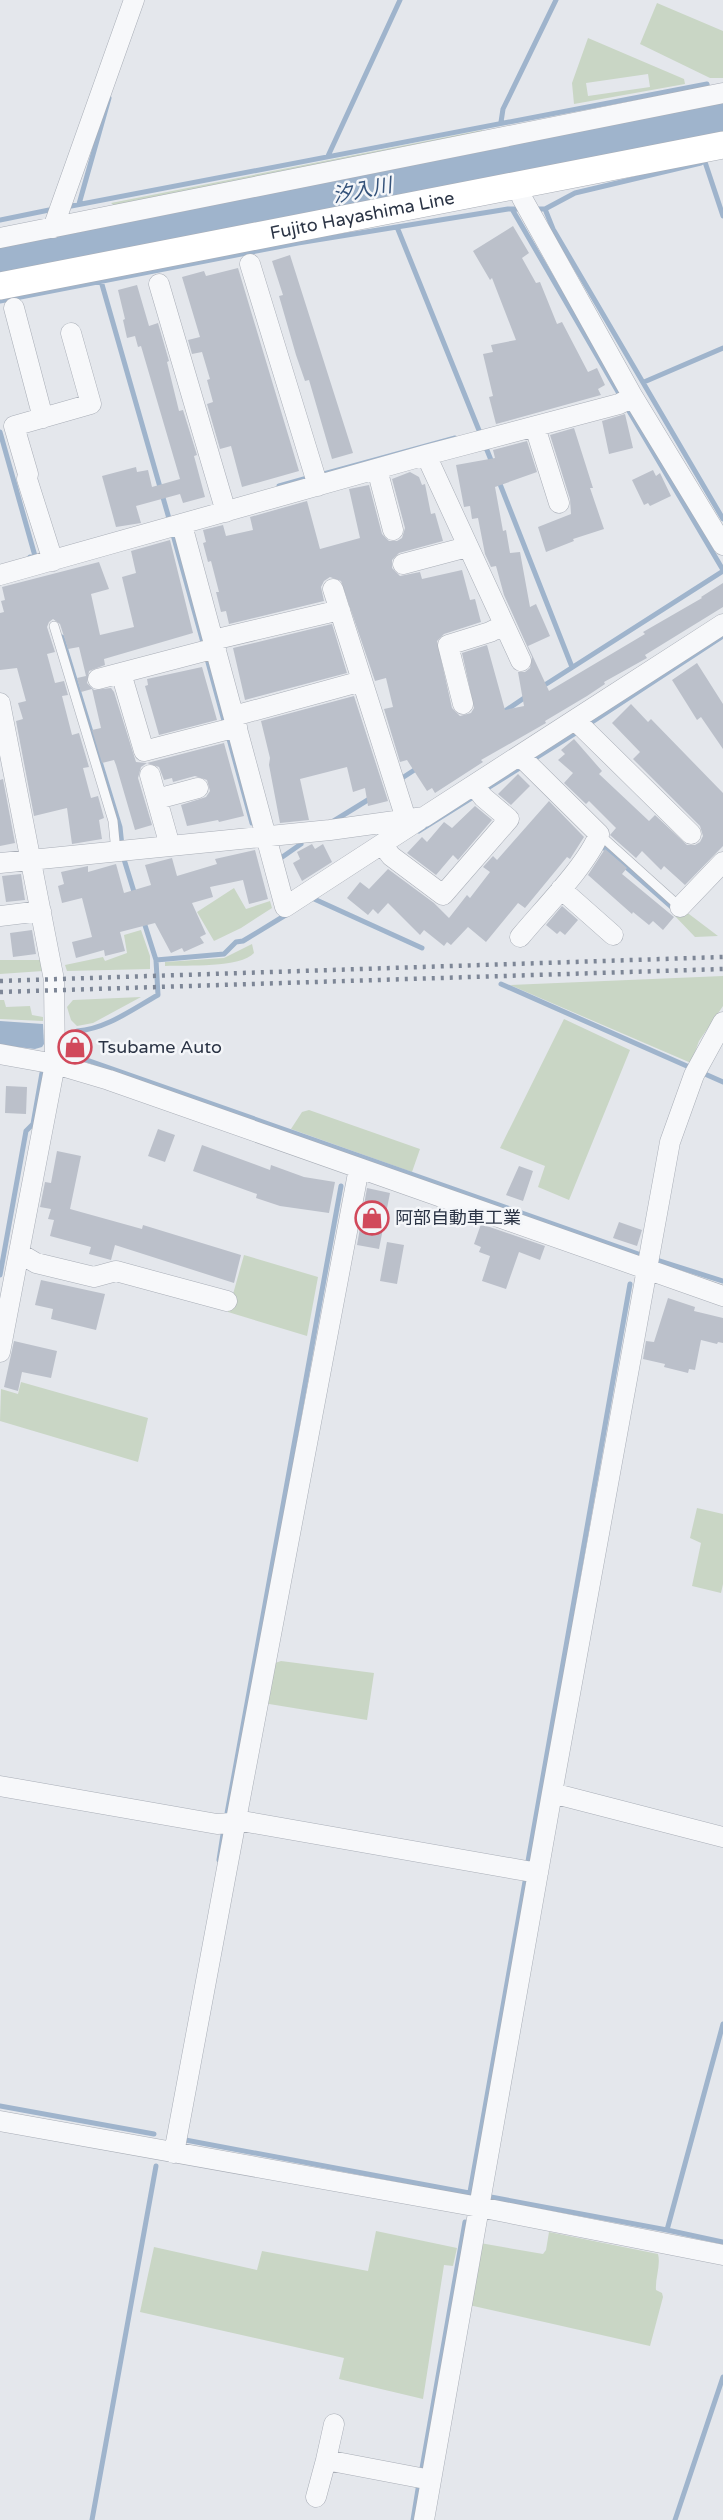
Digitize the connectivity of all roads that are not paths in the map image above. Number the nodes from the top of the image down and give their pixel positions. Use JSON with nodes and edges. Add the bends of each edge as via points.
{"nodes":[{"id":1,"x":134,"y":0,"type":"edge"},
{"id":2,"x":723,"y":93,"type":"edge"},
{"id":3,"x":723,"y":145,"type":"edge"},
{"id":4,"x":525,"y":201,"type":"junction"},
{"id":5,"x":57,"y":215,"type":"junction"},
{"id":6,"x":0,"y":238,"type":"edge"},
{"id":7,"x":250,"y":264,"type":"dead end"},
{"id":8,"x":159,"y":284,"type":"dead end"},
{"id":9,"x":7,"y":297,"type":"edge"},
{"id":10,"x":71,"y":333,"type":"dead end"},
{"id":11,"x":627,"y":400,"type":"junction"},
{"id":12,"x":43,"y":418,"type":"junction"},
{"id":13,"x":535,"y":427,"type":"junction"},
{"id":14,"x":426,"y":455,"type":"junction"},
{"id":15,"x":377,"y":469,"type":"junction"},
{"id":16,"x":316,"y":479,"type":"junction"},
{"id":17,"x":559,"y":503,"type":"dead end"},
{"id":18,"x":224,"y":505,"type":"junction"},
{"id":19,"x":176,"y":526,"type":"junction"},
{"id":20,"x":393,"y":530,"type":"dead end"},
{"id":21,"x":723,"y":545,"type":"edge"},
{"id":22,"x":467,"y":547,"type":"junction"},
{"id":23,"x":46,"y":558,"type":"junction"},
{"id":24,"x":403,"y":564,"type":"dead end"},
{"id":25,"x":0,"y":576,"type":"edge"},
{"id":26,"x":333,"y":589,"type":"dead end"},
{"id":27,"x":340,"y":610,"type":"junction"},
{"id":28,"x":723,"y":624,"type":"edge"},
{"id":29,"x":504,"y":625,"type":"junction"},
{"id":30,"x":54,"y":626,"type":"dead end"},
{"id":31,"x":210,"y":648,"type":"junction"},
{"id":32,"x":521,"y":661,"type":"dead end"},
{"id":33,"x":121,"y":673,"type":"junction"},
{"id":34,"x":98,"y":679,"type":"dead end"},
{"id":35,"x":362,"y":681,"type":"junction"},
{"id":36,"x":0,"y":703,"type":"edge"},
{"id":37,"x":464,"y":704,"type":"dead end"},
{"id":38,"x":580,"y":725,"type":"junction"},
{"id":39,"x":231,"y":726,"type":"junction"},
{"id":40,"x":524,"y":760,"type":"junction"},
{"id":41,"x":150,"y":775,"type":"dead end"},
{"id":42,"x":198,"y":788,"type":"dead end"},
{"id":43,"x":478,"y":790,"type":"junction"},
{"id":44,"x":157,"y":799,"type":"junction"},
{"id":45,"x":415,"y":818,"type":"junction"},
{"id":46,"x":691,"y":834,"type":"dead end"},
{"id":47,"x":260,"y":837,"type":"junction"},
{"id":48,"x":597,"y":840,"type":"junction"},
{"id":49,"x":171,"y":846,"type":"junction"},
{"id":50,"x":386,"y":849,"type":"junction"},
{"id":51,"x":120,"y":851,"type":"junction"},
{"id":52,"x":30,"y":860,"type":"junction"},
{"id":53,"x":723,"y":862,"type":"edge"},
{"id":54,"x":0,"y":863,"type":"edge"},
{"id":55,"x":561,"y":889,"type":"junction"},
{"id":56,"x":680,"y":907,"type":"joint"},
{"id":57,"x":40,"y":911,"type":"junction"},
{"id":58,"x":0,"y":916,"type":"edge"},
{"id":59,"x":613,"y":935,"type":"dead end"},
{"id":60,"x":520,"y":937,"type":"dead end"},
{"id":61,"x":723,"y":1022,"type":"edge"},
{"id":62,"x":0,"y":1054,"type":"edge"},
{"id":63,"x":54,"y":1064,"type":"junction"},
{"id":64,"x":359,"y":1168,"type":"junction"},
{"id":65,"x":19,"y":1253,"type":"junction"},
{"id":66,"x":648,"y":1260,"type":"junction"},
{"id":67,"x":723,"y":1296,"type":"edge"},
{"id":68,"x":227,"y":1301,"type":"dead end"},
{"id":69,"x":0,"y":1353,"type":"edge"},
{"id":70,"x":0,"y":1785,"type":"edge"},
{"id":71,"x":552,"y":1793,"type":"junction"},
{"id":72,"x":228,"y":1823,"type":"junction"},
{"id":73,"x":723,"y":1837,"type":"edge"},
{"id":74,"x":530,"y":1872,"type":"junction"},
{"id":75,"x":0,"y":2121,"type":"edge"},
{"id":76,"x":176,"y":2143,"type":"junction"},
{"id":77,"x":480,"y":2199,"type":"junction"},
{"id":78,"x":723,"y":2255,"type":"edge"},
{"id":79,"x":334,"y":2424,"type":"dead end"},
{"id":80,"x":326,"y":2460,"type":"junction"},
{"id":81,"x":431,"y":2480,"type":"junction"},
{"id":82,"x":316,"y":2497,"type":"dead end"},
{"id":83,"x":424,"y":2520,"type":"edge"}],
"edges":[{"from":1,"to":5,"type":"street"},
{"from":2,"to":5,"type":"street"},
{"from":3,"to":4,"type":"main road","name":"Fujito Hayashima Line"},
{"from":4,"to":9,"type":"main road","name":"Fujito Hayashima Line"},
{"from":4,"to":11,"type":"street"},
{"from":5,"to":6,"type":"street"},
{"from":7,"to":16,"type":"street"},
{"from":8,"to":18,"type":"street"},
{"from":9,"to":12,"type":"street"},
{"from":10,"to":12,"type":"street","via":[[91,404]]},
{"from":11,"to":13,"type":"street"},
{"from":11,"to":21,"type":"street"},
{"from":12,"to":23,"type":"street","via":[[14,426]]},
{"from":13,"to":14,"type":"street"},
{"from":13,"to":17,"type":"street"},
{"from":14,"to":15,"type":"street"},
{"from":14,"to":22,"type":"street"},
{"from":15,"to":16,"type":"street"},
{"from":15,"to":20,"type":"street"},
{"from":16,"to":18,"type":"street"},
{"from":18,"to":19,"type":"street"},
{"from":19,"to":23,"type":"street"},
{"from":19,"to":31,"type":"street"},
{"from":22,"to":24,"type":"street"},
{"from":22,"to":29,"type":"street"},
{"from":23,"to":25,"type":"street"},
{"from":26,"to":27,"type":"street"},
{"from":27,"to":31,"type":"street"},
{"from":27,"to":35,"type":"street"},
{"from":28,"to":38,"type":"street"},
{"from":29,"to":32,"type":"street"},
{"from":29,"to":37,"type":"street","via":[[448,645]]},
{"from":30,"to":51,"type":"lane"},
{"from":31,"to":33,"type":"street"},
{"from":31,"to":39,"type":"street"},
{"from":33,"to":34,"type":"street"},
{"from":33,"to":39,"type":"street","via":[[144,752]]},
{"from":35,"to":39,"type":"street"},
{"from":35,"to":45,"type":"street","via":[[394,781]]},
{"from":36,"to":52,"type":"street"},
{"from":38,"to":40,"type":"street"},
{"from":38,"to":46,"type":"street"},
{"from":39,"to":47,"type":"street"},
{"from":40,"to":43,"type":"street"},
{"from":40,"to":48,"type":"street"},
{"from":41,"to":44,"type":"street"},
{"from":42,"to":44,"type":"street"},
{"from":43,"to":45,"type":"street"},
{"from":43,"to":50,"type":"street","via":[[508,819],[443,895]]},
{"from":44,"to":49,"type":"street"},
{"from":45,"to":47,"type":"street"},
{"from":45,"to":50,"type":"street"},
{"from":47,"to":49,"type":"street"},
{"from":47,"to":50,"type":"street","via":[[273,863],[285,907]]},
{"from":48,"to":55,"type":"street"},
{"from":48,"to":56,"type":"lane"},
{"from":49,"to":51,"type":"street"},
{"from":51,"to":52,"type":"street"},
{"from":52,"to":54,"type":"street"},
{"from":52,"to":57,"type":"street"},
{"from":53,"to":56,"type":"street"},
{"from":55,"to":59,"type":"street"},
{"from":55,"to":60,"type":"street"},
{"from":57,"to":58,"type":"street"},
{"from":57,"to":63,"type":"street","via":[[54,980]]},
{"from":61,"to":66,"type":"street","via":[[696,1070],[670,1142]]},
{"from":62,"to":63,"type":"street"},
{"from":63,"to":64,"type":"street"},
{"from":63,"to":65,"type":"street"},
{"from":64,"to":66,"type":"street"},
{"from":64,"to":72,"type":"street"},
{"from":65,"to":68,"type":"street","via":[[36,1263],[94,1277],[116,1271]]},
{"from":65,"to":69,"type":"street"},
{"from":66,"to":67,"type":"street"},
{"from":66,"to":71,"type":"street"},
{"from":70,"to":72,"type":"street"},
{"from":71,"to":73,"type":"street"},
{"from":71,"to":74,"type":"street"},
{"from":72,"to":74,"type":"street"},
{"from":72,"to":76,"type":"street"},
{"from":74,"to":77,"type":"street"},
{"from":75,"to":76,"type":"street"},
{"from":76,"to":77,"type":"street"},
{"from":77,"to":78,"type":"street"},
{"from":77,"to":81,"type":"street"},
{"from":79,"to":80,"type":"street"},
{"from":80,"to":81,"type":"street"},
{"from":80,"to":82,"type":"street"},
{"from":81,"to":83,"type":"street"}]}
